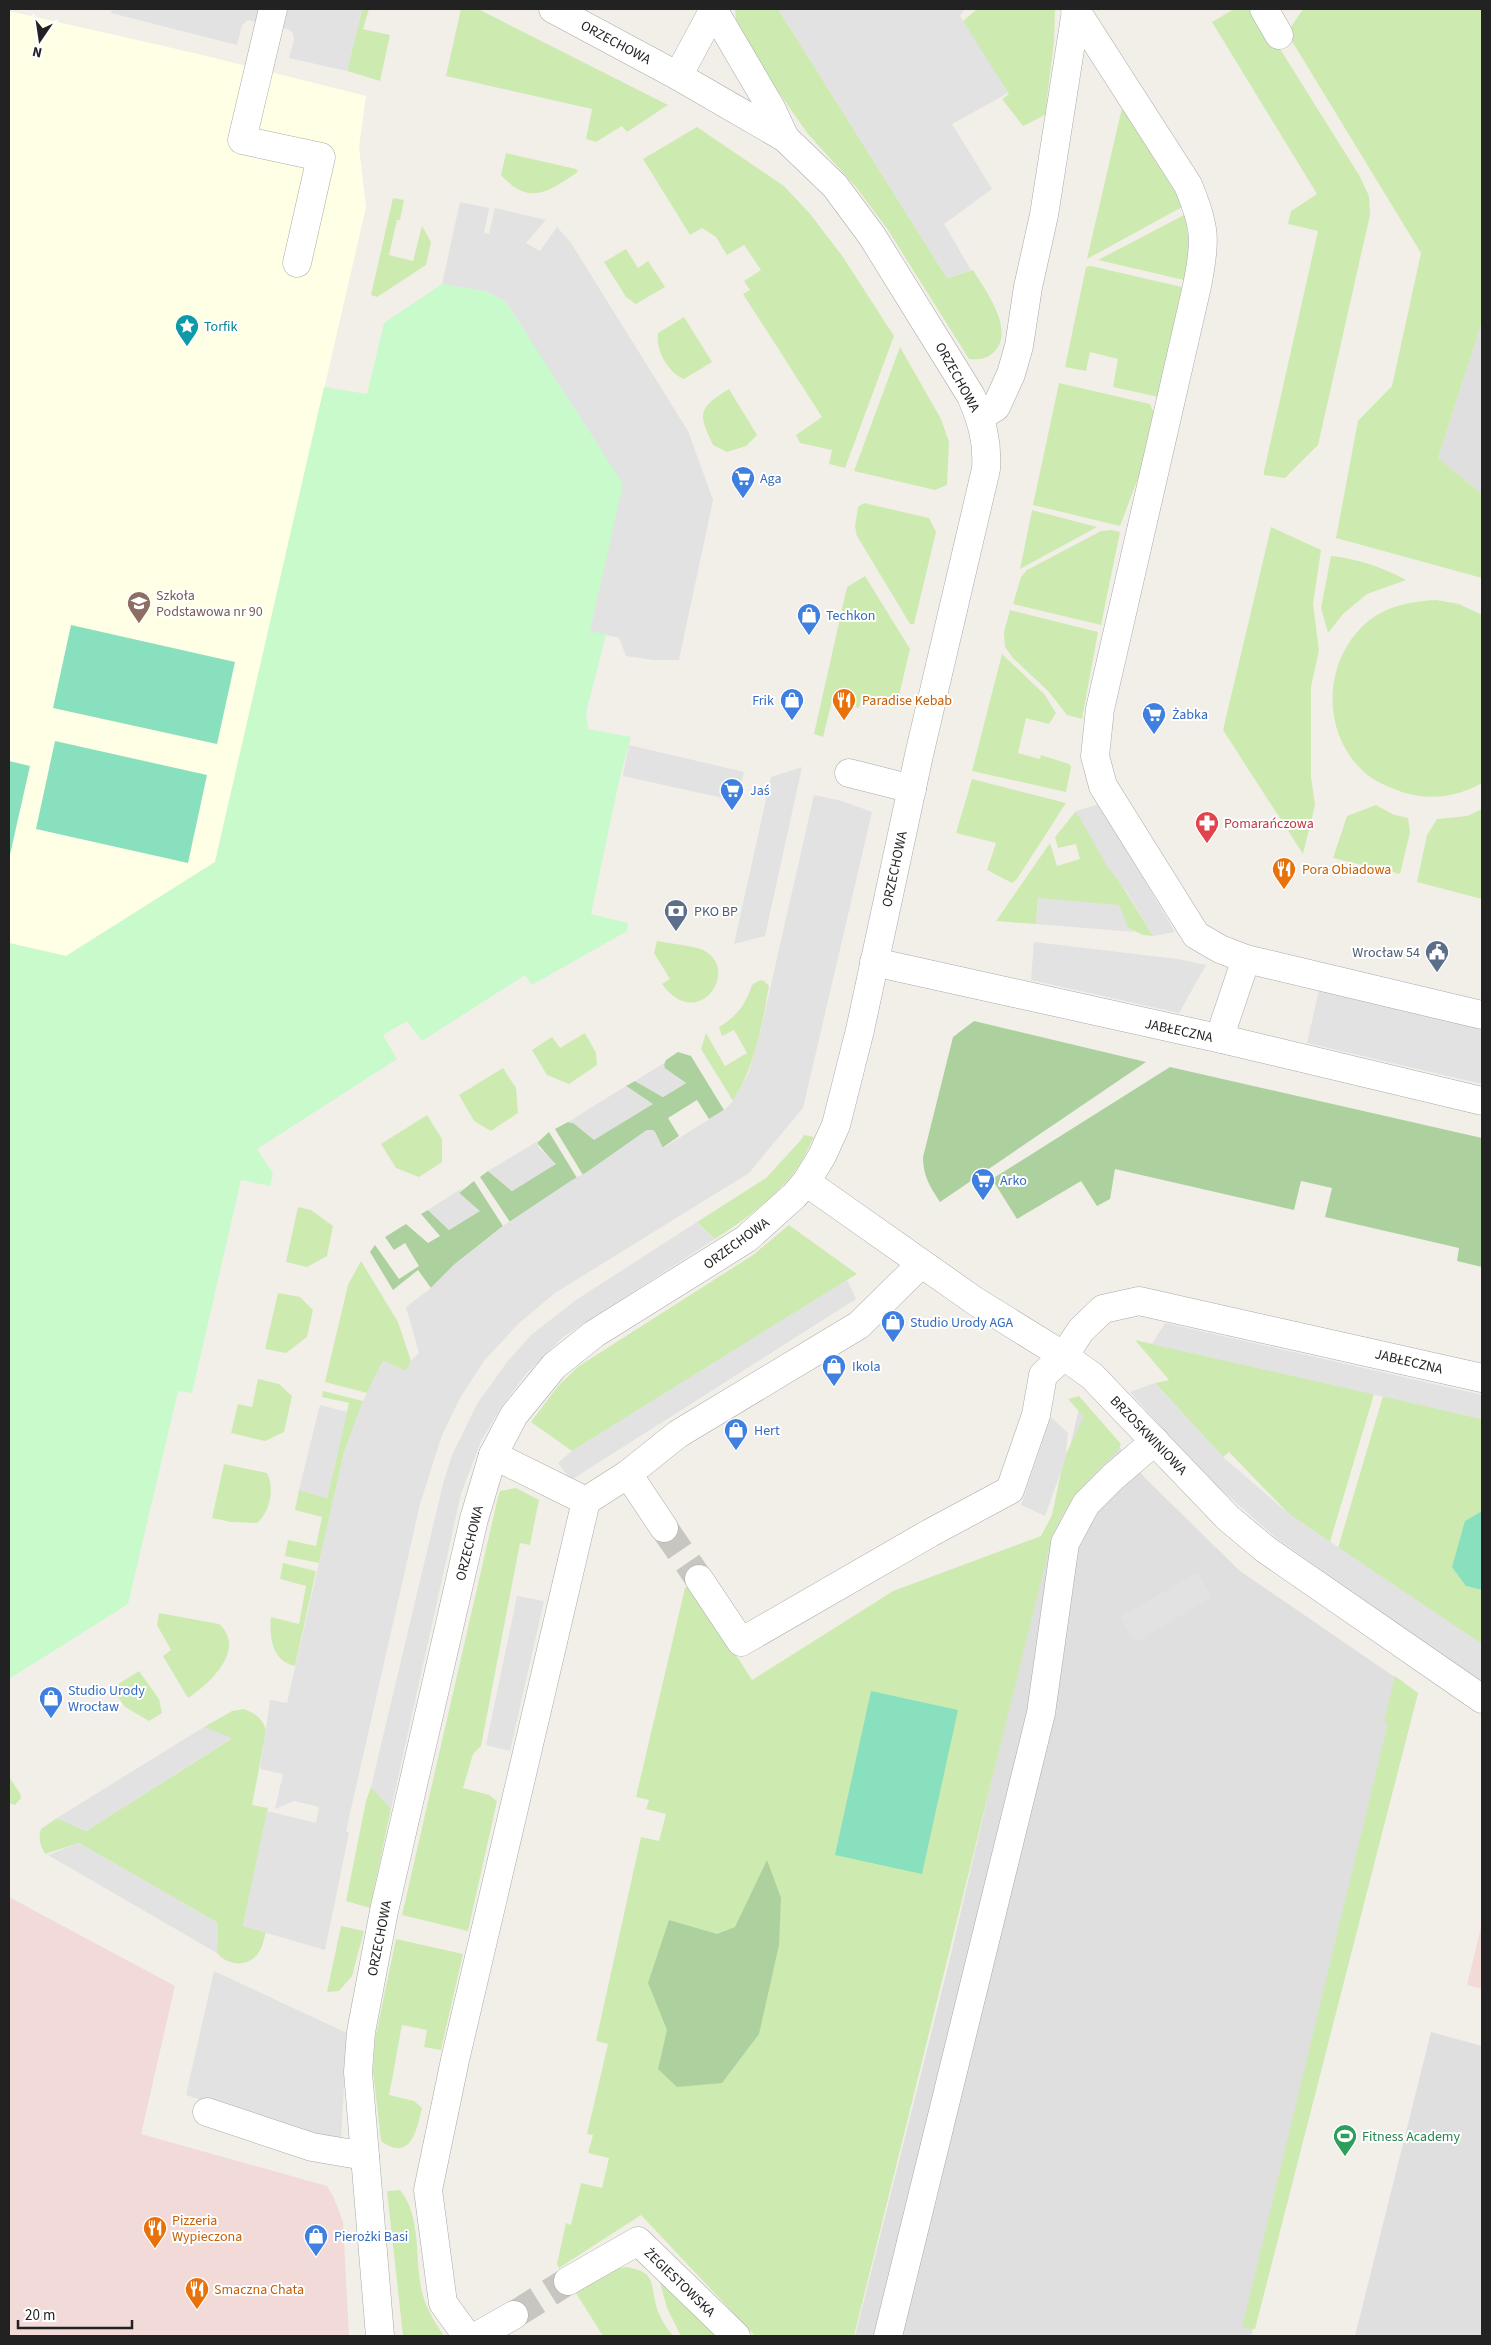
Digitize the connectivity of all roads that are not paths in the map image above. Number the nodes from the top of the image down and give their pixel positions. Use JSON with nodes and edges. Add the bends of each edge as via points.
{"nodes":[{"id":1,"x":273,"y":9,"type":"edge"},
{"id":2,"x":553,"y":9,"type":"edge"},
{"id":3,"x":714,"y":9,"type":"edge"},
{"id":4,"x":1264,"y":9,"type":"edge"},
{"id":5,"x":1076,"y":10,"type":"edge"},
{"id":6,"x":1279,"y":35,"type":"dead end"},
{"id":7,"x":678,"y":76,"type":"junction"},
{"id":8,"x":785,"y":138,"type":"junction"},
{"id":9,"x":297,"y":263,"type":"dead end"},
{"id":10,"x":980,"y":417,"type":"junction"},
{"id":11,"x":849,"y":773,"type":"dead end"},
{"id":12,"x":912,"y":789,"type":"junction"},
{"id":13,"x":1246,"y":959,"type":"junction"},
{"id":14,"x":874,"y":962,"type":"junction"},
{"id":15,"x":1482,"y":1016,"type":"edge"},
{"id":16,"x":1222,"y":1039,"type":"junction"},
{"id":17,"x":1482,"y":1101,"type":"edge"},
{"id":18,"x":806,"y":1182,"type":"junction"},
{"id":19,"x":921,"y":1264,"type":"junction"},
{"id":20,"x":1064,"y":1356,"type":"junction"},
{"id":21,"x":1482,"y":1378,"type":"edge"},
{"id":22,"x":1155,"y":1441,"type":"junction"},
{"id":23,"x":494,"y":1454,"type":"junction"},
{"id":24,"x":628,"y":1474,"type":"junction"},
{"id":25,"x":586,"y":1501,"type":"junction"},
{"id":26,"x":664,"y":1528,"type":"tunnel mouth"},
{"id":27,"x":699,"y":1579,"type":"tunnel mouth"},
{"id":28,"x":1482,"y":1699,"type":"edge"},
{"id":29,"x":207,"y":2112,"type":"dead end"},
{"id":30,"x":365,"y":2156,"type":"junction"},
{"id":31,"x":568,"y":2280,"type":"tunnel mouth"},
{"id":32,"x":514,"y":2315,"type":"tunnel mouth"},
{"id":33,"x":380,"y":2336,"type":"edge"},
{"id":34,"x":467,"y":2336,"type":"edge"},
{"id":35,"x":477,"y":2336,"type":"edge"},
{"id":36,"x":736,"y":2336,"type":"edge"},
{"id":37,"x":888,"y":2336,"type":"edge"}],
"edges":[{"from":1,"to":9,"type":"street","via":[[242,140],[321,156]]},
{"from":2,"to":7,"type":"street","name":"ORZECHOWA"},
{"from":3,"to":7,"type":"street","name":"ORZECHOWA"},
{"from":3,"to":8,"type":"street","name":"ORZECHOWA"},
{"from":4,"to":6,"type":"street"},
{"from":5,"to":10,"type":"street","via":[[1044,214],[1019,346],[996,407]]},
{"from":5,"to":13,"type":"street","via":[[1188,185],[1204,228],[1203,256],[1100,709],[1095,756],[1103,786],[1196,935]]},
{"from":7,"to":8,"type":"street","name":"ORZECHOWA"},
{"from":8,"to":10,"type":"street","name":"ORZECHOWA","via":[[835,186],[872,236],[956,368]]},
{"from":10,"to":12,"type":"street","name":"ORZECHOWA","via":[[988,449],[982,494]]},
{"from":11,"to":12,"type":"street"},
{"from":12,"to":14,"type":"street","name":"ORZECHOWA"},
{"from":13,"to":15,"type":"street"},
{"from":13,"to":16,"type":"street"},
{"from":14,"to":16,"type":"street","name":"JABŁECZNA"},
{"from":14,"to":18,"type":"street","name":"ORZECHOWA","via":[[836,1125]]},
{"from":16,"to":17,"type":"street","name":"JABŁECZNA"},
{"from":18,"to":19,"type":"street","name":"BRZOSKWINIOWA"},
{"from":18,"to":23,"type":"street","name":"ORZECHOWA","via":[[772,1218],[746,1239],[594,1334],[554,1366],[514,1414]]},
{"from":19,"to":20,"type":"street","name":"BRZOSKWINIOWA"},
{"from":19,"to":24,"type":"street","via":[[859,1325],[678,1434]]},
{"from":20,"to":21,"type":"street","name":"JABŁECZNA","via":[[1081,1330],[1103,1309],[1139,1301]]},
{"from":20,"to":22,"type":"street","name":"BRZOSKWINIOWA","via":[[1092,1376]]},
{"from":20,"to":27,"type":"street","name":"JABŁECZNA","via":[[1043,1375],[1036,1415],[1010,1490],[742,1642]]},
{"from":22,"to":28,"type":"street","name":"BRZOSKWINIOWA","via":[[1228,1518],[1264,1549]]},
{"from":22,"to":37,"type":"street","via":[[1086,1504],[1065,1543],[1041,1713]]},
{"from":23,"to":25,"type":"street"},
{"from":23,"to":30,"type":"street","name":"ORZECHOWA","via":[[474,1519],[378,1935],[361,2032],[358,2072]]},
{"from":24,"to":25,"type":"street"},
{"from":24,"to":26,"type":"street"},
{"from":25,"to":34,"type":"street","via":[[455,2060],[428,2190],[443,2303]]},
{"from":29,"to":30,"type":"street","via":[[312,2147]]},
{"from":30,"to":33,"type":"street","name":"ORZECHOWA"},
{"from":31,"to":36,"type":"street","name":"ŻEGIESTOWSKA","via":[[638,2242]]},
{"from":32,"to":35,"type":"street"}]}
